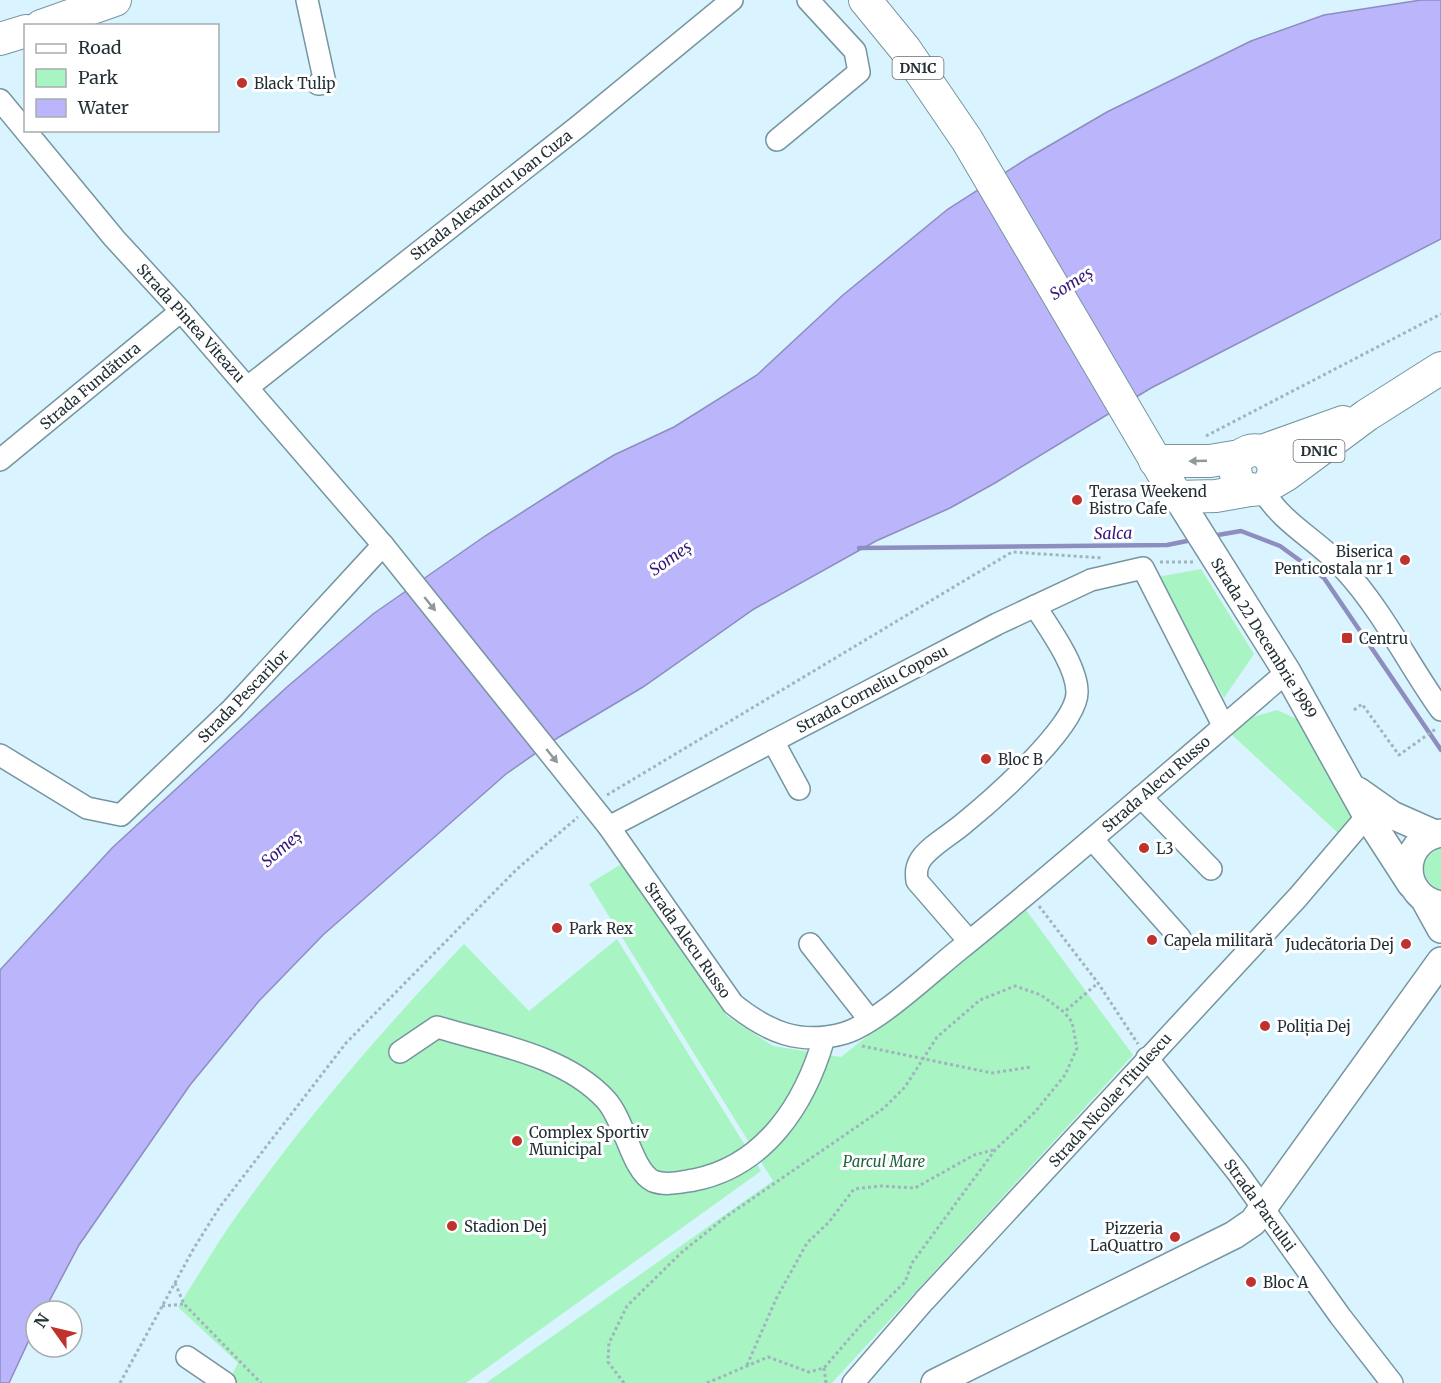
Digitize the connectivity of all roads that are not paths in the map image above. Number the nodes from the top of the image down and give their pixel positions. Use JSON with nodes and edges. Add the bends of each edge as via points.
{"nodes":[{"id":1,"x":115,"y":0,"type":"edge"},
{"id":2,"x":307,"y":0,"type":"edge"},
{"id":3,"x":732,"y":0,"type":"edge"},
{"id":4,"x":808,"y":0,"type":"edge"},
{"id":5,"x":865,"y":0,"type":"edge"},
{"id":6,"x":47,"y":24,"type":"edge"},
{"id":7,"x":24,"y":32,"type":"edge"},
{"id":8,"x":0,"y":39,"type":"edge"},
{"id":9,"x":321,"y":83,"type":"dead end"},
{"id":10,"x":0,"y":100,"type":"edge"},
{"id":11,"x":24,"y":129,"type":"edge"},
{"id":12,"x":26,"y":132,"type":"edge"},
{"id":13,"x":777,"y":140,"type":"dead end"},
{"id":14,"x":181,"y":311,"type":"junction"},
{"id":15,"x":1441,"y":368,"type":"edge"},
{"id":16,"x":248,"y":387,"type":"junction"},
{"id":17,"x":1367,"y":414,"type":"junction"},
{"id":18,"x":1148,"y":449,"type":"junction"},
{"id":19,"x":1251,"y":453,"type":"junction"},
{"id":20,"x":0,"y":460,"type":"edge"},
{"id":21,"x":1260,"y":488,"type":"junction"},
{"id":22,"x":1176,"y":497,"type":"junction"},
{"id":23,"x":388,"y":552,"type":"junction"},
{"id":24,"x":1035,"y":606,"type":"junction"},
{"id":25,"x":1287,"y":672,"type":"junction"},
{"id":26,"x":1441,"y":710,"type":"edge"},
{"id":27,"x":1223,"y":725,"type":"junction"},
{"id":28,"x":773,"y":741,"type":"junction"},
{"id":29,"x":0,"y":755,"type":"edge"},
{"id":30,"x":1347,"y":781,"type":"junction"},
{"id":31,"x":799,"y":789,"type":"dead end"},
{"id":32,"x":1141,"y":797,"type":"junction"},
{"id":33,"x":586,"y":798,"type":"joint"},
{"id":34,"x":1367,"y":816,"type":"junction"},
{"id":35,"x":609,"y":828,"type":"junction"},
{"id":36,"x":1438,"y":834,"type":"edge"},
{"id":37,"x":1092,"y":839,"type":"junction"},
{"id":38,"x":1211,"y":869,"type":"dead end"},
{"id":39,"x":1426,"y":896,"type":"edge"},
{"id":40,"x":1441,"y":929,"type":"edge"},
{"id":41,"x":1180,"y":938,"type":"dead end"},
{"id":42,"x":969,"y":941,"type":"junction"},
{"id":43,"x":810,"y":944,"type":"dead end"},
{"id":44,"x":1441,"y":961,"type":"edge"},
{"id":45,"x":869,"y":1020,"type":"junction"},
{"id":46,"x":828,"y":1037,"type":"junction"},
{"id":47,"x":400,"y":1052,"type":"dead end"},
{"id":48,"x":1147,"y":1058,"type":"junction"},
{"id":49,"x":1264,"y":1209,"type":"junction"},
{"id":50,"x":187,"y":1356,"type":"dead end"},
{"id":51,"x":225,"y":1383,"type":"edge"},
{"id":52,"x":853,"y":1383,"type":"edge"},
{"id":53,"x":935,"y":1383,"type":"edge"},
{"id":54,"x":1392,"y":1383,"type":"edge"}],
"edges":[{"from":1,"to":6,"type":"highway"},
{"from":2,"to":9,"type":"street"},
{"from":3,"to":16,"type":"street","name":"Strada Alexandru Ioan Cuza"},
{"from":4,"to":13,"type":"street","via":[[855,51],[859,72]]},
{"from":5,"to":18,"type":"highway","number":"DN1C","via":[[905,49],[967,140]]},
{"from":7,"to":8,"type":"highway"},
{"from":10,"to":11,"type":"street","name":"Strada Pintea Viteazu"},
{"from":12,"to":14,"type":"street","name":"Strada Pintea Viteazu","via":[[114,238]]},
{"from":14,"to":16,"type":"street","name":"Strada Pintea Viteazu"},
{"from":14,"to":20,"type":"street","name":"Strada Fundătura"},
{"from":15,"to":17,"type":"highway","number":"DN1C"},
{"from":16,"to":23,"type":"street","name":"Strada Pintea Viteazu"},
{"from":17,"to":19,"type":"highway","number":"DN1C"},
{"from":17,"to":21,"type":"highway","number":"DN1C"},
{"from":19,"to":18,"type":"highway","number":"DN1C","one_way":true,"via":[[1210,461]]},
{"from":18,"to":22,"type":"highway","number":"DN1C"},
{"from":19,"to":21,"type":"highway","via":[[1234,466],[1235,475],[1238,483]]},
{"from":21,"to":22,"type":"highway","number":"DN1C","via":[[1216,496]]},
{"from":21,"to":26,"type":"street","via":[[1278,514],[1345,570],[1372,604]]},
{"from":22,"to":25,"type":"main road","name":"Strada 22 Decembrie 1989"},
{"from":23,"to":29,"type":"street","name":"Strada Pescarilor","via":[[121,815],[87,808]]},
{"from":23,"to":33,"type":"street","name":"Strada Pintea Viteazu","one_way":true},
{"from":24,"to":27,"type":"street","name":"Strada Corneliu Coposu","via":[[1091,580],[1149,565]]},
{"from":24,"to":28,"type":"street","name":"Strada Corneliu Coposu"},
{"from":24,"to":42,"type":"street","via":[[1073,675],[1077,692],[1074,710],[1050,742],[922,857],[916,869],[917,881]]},
{"from":25,"to":27,"type":"street","name":"Strada Alecu Russo"},
{"from":25,"to":30,"type":"main road","name":"Strada 22 Decembrie 1989"},
{"from":27,"to":32,"type":"street","name":"Strada Alecu Russo"},
{"from":28,"to":31,"type":"street"},
{"from":28,"to":35,"type":"street","name":"Strada Corneliu Coposu"},
{"from":30,"to":34,"type":"main road","name":"Strada 22 Decembrie 1989"},
{"from":30,"to":36,"type":"main road","name":"Strada 22 Decembrie 1989","via":[[1377,806]]},
{"from":32,"to":37,"type":"street","name":"Strada Alecu Russo"},
{"from":32,"to":38,"type":"street"},
{"from":33,"to":35,"type":"street","name":"Strada Alecu Russo"},
{"from":34,"to":39,"type":"main road","name":"Strada 22 Decembrie 1989"},
{"from":34,"to":48,"type":"street","name":"Strada Nicolae Titulescu","via":[[1298,897]]},
{"from":35,"to":46,"type":"street","name":"Strada Alecu Russo","via":[[733,1004],[759,1024],[788,1035]]},
{"from":36,"to":39,"type":"main road","via":[[1419,843],[1408,866]]},
{"from":37,"to":41,"type":"street"},
{"from":37,"to":42,"type":"street","name":"Strada Alecu Russo"},
{"from":39,"to":40,"type":"main road","name":"Strada 22 Decembrie 1989"},
{"from":42,"to":45,"type":"street","name":"Strada Alecu Russo"},
{"from":43,"to":45,"type":"street"},
{"from":44,"to":49,"type":"main road"},
{"from":45,"to":46,"type":"street","name":"Strada Alecu Russo","via":[[848,1032]]},
{"from":46,"to":47,"type":"street","via":[[788,1116],[747,1160],[706,1178],[663,1184],[642,1173],[620,1120],[607,1101],[590,1085],[545,1060],[437,1027]]},
{"from":48,"to":49,"type":"street","name":"Strada Parcului"},
{"from":48,"to":52,"type":"street","name":"Strada Nicolae Titulescu"},
{"from":49,"to":53,"type":"main road","via":[[1234,1235]]},
{"from":49,"to":54,"type":"street","name":"Strada Parcului"},
{"from":50,"to":51,"type":"street"}]}
